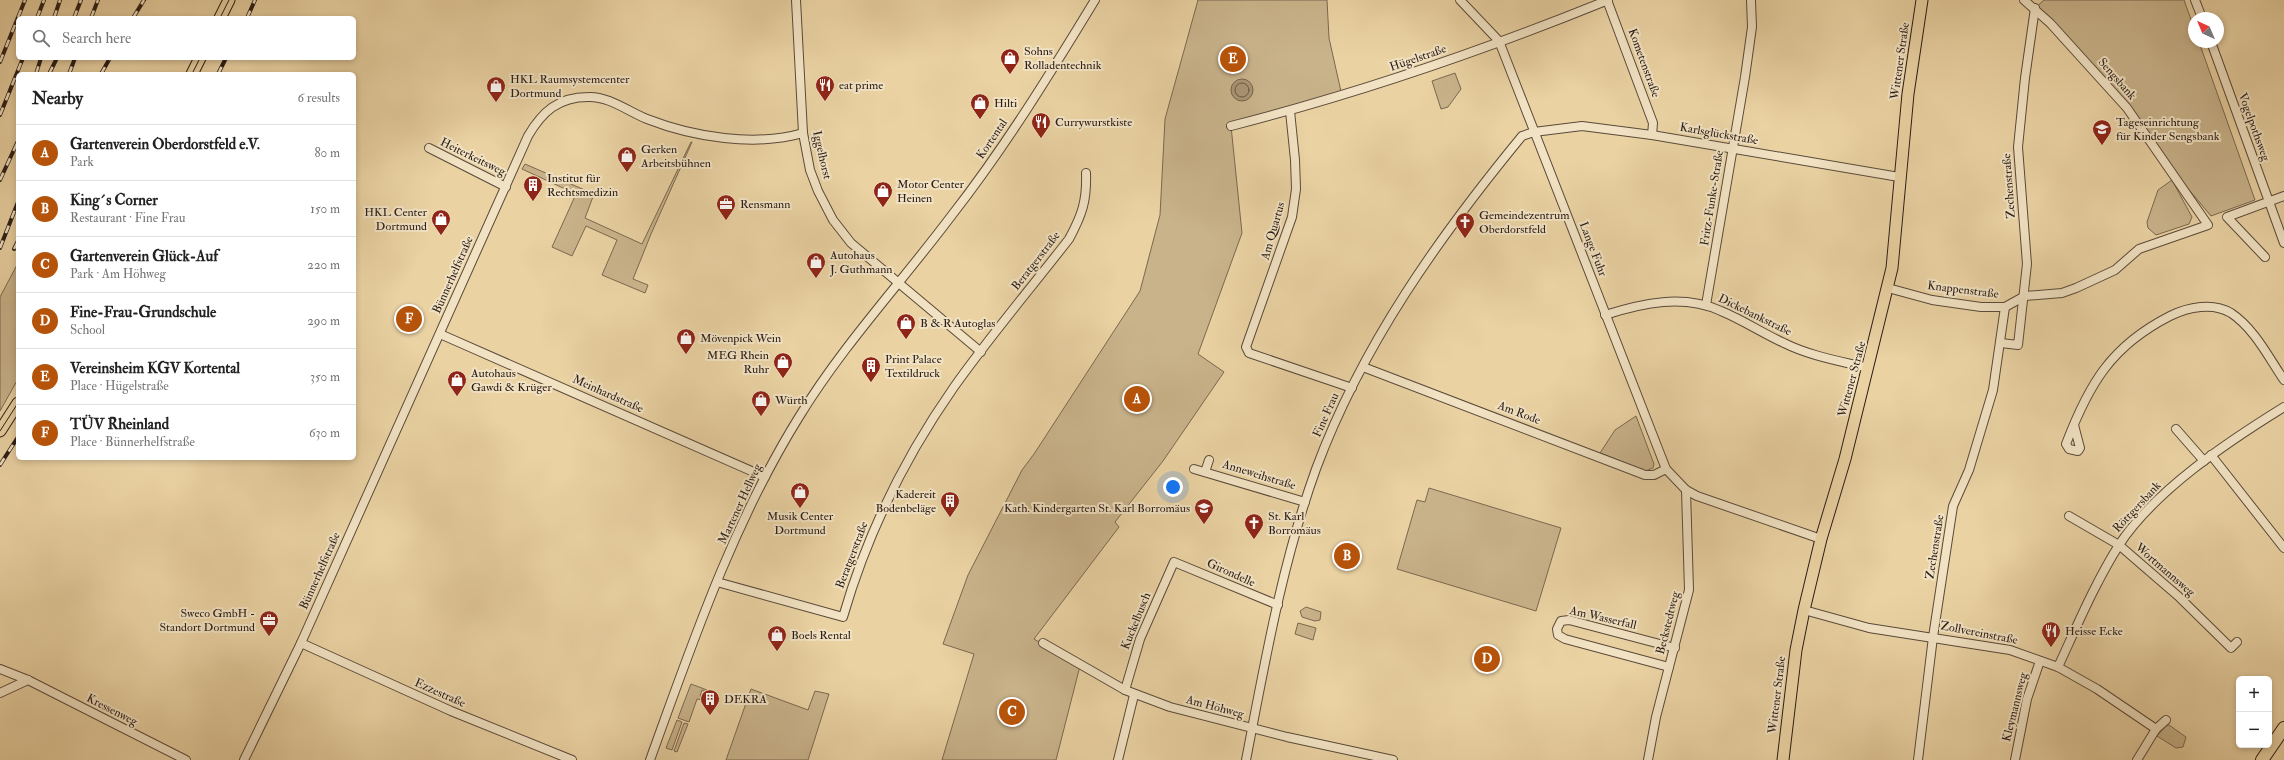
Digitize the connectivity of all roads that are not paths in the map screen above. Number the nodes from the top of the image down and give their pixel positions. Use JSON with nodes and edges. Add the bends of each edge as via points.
{"nodes":[{"id":1,"x":229,"y":0,"type":"edge"},
{"id":2,"x":796,"y":0,"type":"edge"},
{"id":3,"x":1095,"y":0,"type":"edge"},
{"id":4,"x":1460,"y":0,"type":"edge"},
{"id":5,"x":1608,"y":0,"type":"edge"},
{"id":6,"x":1751,"y":0,"type":"edge"},
{"id":7,"x":1922,"y":0,"type":"edge"},
{"id":8,"x":2024,"y":0,"type":"edge"},
{"id":9,"x":2195,"y":0,"type":"edge"},
{"id":10,"x":1589,"y":3,"type":"edge"},
{"id":11,"x":2035,"y":8,"type":"junction"},
{"id":12,"x":2200,"y":12,"type":"edge"},
{"id":13,"x":221,"y":16,"type":"edge"},
{"id":14,"x":1499,"y":41,"type":"junction"},
{"id":15,"x":2213,"y":48,"type":"edge"},
{"id":16,"x":199,"y":60,"type":"edge"},
{"id":17,"x":193,"y":72,"type":"edge"},
{"id":18,"x":1290,"y":110,"type":"junction"},
{"id":19,"x":1231,"y":126,"type":"dead end"},
{"id":20,"x":1534,"y":132,"type":"junction"},
{"id":21,"x":803,"y":133,"type":"junction"},
{"id":22,"x":1652,"y":135,"type":"junction"},
{"id":23,"x":429,"y":148,"type":"dead end"},
{"id":24,"x":1732,"y":148,"type":"junction"},
{"id":25,"x":1086,"y":173,"type":"dead end"},
{"id":26,"x":1899,"y":177,"type":"junction"},
{"id":27,"x":506,"y":187,"type":"junction"},
{"id":28,"x":2284,"y":196,"type":"edge"},
{"id":29,"x":2268,"y":202,"type":"junction"},
{"id":30,"x":2208,"y":225,"type":"joint"},
{"id":31,"x":2284,"y":242,"type":"edge"},
{"id":32,"x":2265,"y":257,"type":"dead end"},
{"id":33,"x":898,"y":284,"type":"junction"},
{"id":34,"x":1888,"y":288,"type":"junction"},
{"id":35,"x":2025,"y":296,"type":"junction"},
{"id":36,"x":1706,"y":305,"type":"junction"},
{"id":37,"x":2005,"y":307,"type":"junction"},
{"id":38,"x":1605,"y":315,"type":"junction"},
{"id":39,"x":440,"y":334,"type":"junction"},
{"id":40,"x":2001,"y":343,"type":"junction"},
{"id":41,"x":980,"y":352,"type":"junction"},
{"id":42,"x":1363,"y":367,"type":"junction"},
{"id":43,"x":1868,"y":368,"type":"junction"},
{"id":44,"x":2284,"y":380,"type":"edge"},
{"id":45,"x":1352,"y":388,"type":"junction"},
{"id":46,"x":16,"y":406,"type":"edge"},
{"id":47,"x":2284,"y":407,"type":"edge"},
{"id":48,"x":2074,"y":425,"type":"dead end"},
{"id":49,"x":2176,"y":429,"type":"dead end"},
{"id":50,"x":0,"y":431,"type":"edge"},
{"id":51,"x":2211,"y":455,"type":"junction"},
{"id":52,"x":1209,"y":460,"type":"dead end"},
{"id":53,"x":2204,"y":461,"type":"junction"},
{"id":54,"x":1194,"y":469,"type":"dead end"},
{"id":55,"x":1666,"y":469,"type":"junction"},
{"id":56,"x":1205,"y":472,"type":"junction"},
{"id":57,"x":765,"y":477,"type":"junction"},
{"id":58,"x":1686,"y":490,"type":"junction"},
{"id":59,"x":1305,"y":502,"type":"junction"},
{"id":60,"x":2068,"y":516,"type":"dead end"},
{"id":61,"x":1821,"y":539,"type":"junction"},
{"id":62,"x":2119,"y":545,"type":"junction"},
{"id":63,"x":2284,"y":548,"type":"edge"},
{"id":64,"x":1174,"y":562,"type":"joint"},
{"id":65,"x":718,"y":582,"type":"junction"},
{"id":66,"x":1278,"y":606,"type":"junction"},
{"id":67,"x":1804,"y":610,"type":"junction"},
{"id":68,"x":1933,"y":637,"type":"junction"},
{"id":69,"x":2237,"y":642,"type":"dead end"},
{"id":70,"x":301,"y":643,"type":"junction"},
{"id":71,"x":1042,"y":643,"type":"dead end"},
{"id":72,"x":1675,"y":648,"type":"junction"},
{"id":73,"x":2040,"y":661,"type":"junction"},
{"id":74,"x":2058,"y":667,"type":"junction"},
{"id":75,"x":1670,"y":668,"type":"junction"},
{"id":76,"x":0,"y":669,"type":"edge"},
{"id":77,"x":28,"y":680,"type":"junction"},
{"id":78,"x":1125,"y":690,"type":"junction"},
{"id":79,"x":0,"y":693,"type":"edge"},
{"id":80,"x":1134,"y":694,"type":"junction"},
{"id":81,"x":2166,"y":720,"type":"dead end"},
{"id":82,"x":2284,"y":728,"type":"edge"},
{"id":83,"x":1252,"y":729,"type":"junction"},
{"id":84,"x":2156,"y":729,"type":"junction"},
{"id":85,"x":186,"y":760,"type":"edge"},
{"id":86,"x":244,"y":760,"type":"edge"},
{"id":87,"x":572,"y":760,"type":"edge"},
{"id":88,"x":650,"y":760,"type":"edge"},
{"id":89,"x":1118,"y":760,"type":"edge"},
{"id":90,"x":1246,"y":760,"type":"edge"},
{"id":91,"x":1393,"y":760,"type":"edge"},
{"id":92,"x":1648,"y":760,"type":"edge"},
{"id":93,"x":1783,"y":760,"type":"edge"},
{"id":94,"x":1918,"y":760,"type":"edge"},
{"id":95,"x":2015,"y":760,"type":"edge"},
{"id":96,"x":2138,"y":760,"type":"edge"},
{"id":97,"x":2262,"y":760,"type":"edge"}],
"edges":[{"from":1,"to":13,"type":"main road"},
{"from":2,"to":21,"type":"street","name":"Iggelhorst"},
{"from":3,"to":33,"type":"street","name":"Kortental","via":[[1013,131]]},
{"from":4,"to":14,"type":"street","name":"Lange Fuhr"},
{"from":5,"to":10,"type":"street","name":"Hügelstraße"},
{"from":5,"to":22,"type":"street","name":"Kometenstraße","via":[[1653,123]]},
{"from":6,"to":24,"type":"street","name":"Fritz-Funke-Straße","via":[[1752,28]]},
{"from":7,"to":26,"type":"main road","name":"Wittener Straße"},
{"from":8,"to":11,"type":"street","name":"Sengsbank"},
{"from":9,"to":12,"type":"street"},
{"from":10,"to":14,"type":"street","name":"Hügelstraße"},
{"from":11,"to":30,"type":"street","name":"Sengsbank","via":[[2127,108]]},
{"from":11,"to":35,"type":"street","name":"Zechenstraße","via":[[2018,147],[2027,264]]},
{"from":14,"to":18,"type":"street","name":"Hügelstraße","via":[[1341,96]]},
{"from":14,"to":20,"type":"street","name":"Lange Fuhr"},
{"from":15,"to":29,"type":"street","name":"Vogelpothsweg"},
{"from":16,"to":17,"type":"main road"},
{"from":18,"to":19,"type":"street","name":"Hügelstraße"},
{"from":18,"to":45,"type":"street","name":"Am Quartus","via":[[1296,189],[1292,217],[1246,347],[1249,353]]},
{"from":20,"to":22,"type":"street","name":"Karlsglückstraße","via":[[1582,126]]},
{"from":20,"to":38,"type":"street","name":"Lange Fuhr"},
{"from":20,"to":42,"type":"street","name":"Fine Frau","via":[[1522,136],[1438,244],[1389,318]]},
{"from":21,"to":27,"type":"street","name":"Bünnerhelfstraße","via":[[762,139],[717,136],[648,119],[602,99],[589,96],[570,99],[553,106],[539,118]]},
{"from":21,"to":33,"type":"street","name":"Iggelhorst","via":[[810,170],[833,220],[852,243]]},
{"from":22,"to":24,"type":"street","name":"Karlsglückstraße"},
{"from":23,"to":27,"type":"street","name":"Heiterkeitsweg"},
{"from":24,"to":26,"type":"street","name":"Karlsglückstraße"},
{"from":24,"to":36,"type":"street","name":"Fritz-Funke-Straße"},
{"from":25,"to":41,"type":"street","name":"Beratgerstraße","via":[[1087,194],[1082,215],[1069,239]]},
{"from":26,"to":34,"type":"main road","name":"Wittener Straße","via":[[1895,248]]},
{"from":27,"to":39,"type":"street","name":"Bünnerhelfstraße"},
{"from":28,"to":29,"type":"street"},
{"from":29,"to":31,"type":"street","name":"Vogelpothsweg"},
{"from":29,"to":32,"type":"street","via":[[2227,217]]},
{"from":30,"to":35,"type":"street","name":"Knappenstraße","via":[[2139,249],[2115,270],[2076,288],[2062,293]]},
{"from":33,"to":41,"type":"street"},
{"from":33,"to":57,"type":"street","name":"Martener Hellweg","via":[[830,370],[798,418]]},
{"from":34,"to":37,"type":"street","name":"Knappenstraße","via":[[1932,300],[1981,307]]},
{"from":34,"to":43,"type":"main road","name":"Wittener Straße"},
{"from":35,"to":37,"type":"street","name":"Knappenstraße"},
{"from":35,"to":40,"type":"street","name":"Zechenstraße","via":[[2018,345]]},
{"from":36,"to":38,"type":"street","name":"Dickebankstraße","via":[[1654,302]]},
{"from":36,"to":43,"type":"street","name":"Dickebankstraße","via":[[1784,343]]},
{"from":37,"to":40,"type":"street","name":"Zechenstraße"},
{"from":38,"to":55,"type":"street","name":"Lange Fuhr"},
{"from":39,"to":57,"type":"street","name":"Meinhardstraße"},
{"from":39,"to":70,"type":"street","name":"Bünnerhelfstraße"},
{"from":40,"to":68,"type":"street","name":"Zechenstraße","via":[[1983,429],[1953,506]]},
{"from":41,"to":65,"type":"street","name":"Beratgerstraße","via":[[925,432],[898,478],[857,568],[843,617]]},
{"from":42,"to":45,"type":"street","name":"Fine Frau"},
{"from":42,"to":55,"type":"street","name":"Am Rode","via":[[1645,476]]},
{"from":43,"to":61,"type":"main road","name":"Wittener Straße"},
{"from":44,"to":48,"type":"street","via":[[2245,325],[2231,313],[2212,307],[2197,307],[2179,312],[2141,332],[2117,354],[2100,374],[2082,403]]},
{"from":45,"to":59,"type":"street","name":"Fine Frau","via":[[1326,444]]},
{"from":46,"to":50,"type":"main road"},
{"from":47,"to":51,"type":"street","name":"Röttgersbank"},
{"from":49,"to":53,"type":"street"},
{"from":51,"to":53,"type":"street","name":"Röttgersbank"},
{"from":51,"to":63,"type":"street"},
{"from":52,"to":56,"type":"street","name":"Anneweihstraße"},
{"from":53,"to":62,"type":"street","name":"Röttgersbank","via":[[2148,510]]},
{"from":54,"to":56,"type":"street","name":"Anneweihstraße"},
{"from":55,"to":58,"type":"street","name":"Lange Fuhr"},
{"from":56,"to":59,"type":"street","name":"Anneweihstraße"},
{"from":57,"to":65,"type":"street","name":"Martener Hellweg"},
{"from":58,"to":61,"type":"street","via":[[1714,503]]},
{"from":58,"to":72,"type":"street","name":"Beckstedtweg","via":[[1689,590]]},
{"from":59,"to":66,"type":"street","name":"Fine Frau"},
{"from":60,"to":62,"type":"street","name":"Wortmannsweg"},
{"from":61,"to":67,"type":"main road","name":"Wittener Straße"},
{"from":62,"to":69,"type":"street","name":"Wortmannsweg","via":[[2178,596],[2231,648]]},
{"from":62,"to":74,"type":"street","name":"Röttgersbank"},
{"from":64,"to":66,"type":"street","name":"Girondelle"},
{"from":64,"to":78,"type":"street","name":"Kuckelbusch","via":[[1140,640]]},
{"from":65,"to":88,"type":"street","name":"Martener Hellweg"},
{"from":66,"to":83,"type":"street","name":"Fine Frau"},
{"from":67,"to":68,"type":"street","name":"Zollvereinstraße","via":[[1869,628]]},
{"from":67,"to":93,"type":"main road","name":"Wittener Straße","via":[[1796,650]]},
{"from":68,"to":73,"type":"street","name":"Zollvereinstraße","via":[[2010,650]]},
{"from":68,"to":94,"type":"street","name":"Zechenstraße"},
{"from":70,"to":86,"type":"street","name":"Bünnerhelfstraße"},
{"from":70,"to":87,"type":"street","name":"Ezzestraße","via":[[451,711]]},
{"from":71,"to":78,"type":"street","name":"Am Höhweg"},
{"from":72,"to":75,"type":"street","name":"Beckstedtweg"},
{"from":72,"to":75,"type":"street","name":"Am Wasserfall","via":[[1570,620],[1561,621],[1557,628],[1558,635],[1565,639]]},
{"from":73,"to":74,"type":"street","name":"Zollvereinstraße"},
{"from":73,"to":95,"type":"street","name":"Kleymannsweg","via":[[2028,699]]},
{"from":74,"to":84,"type":"street","name":"Zollvereinstraße","via":[[2097,689]]},
{"from":75,"to":92,"type":"street","name":"Beckstedtweg","via":[[1656,717]]},
{"from":76,"to":77,"type":"street","name":"Kressenweg"},
{"from":77,"to":79,"type":"street"},
{"from":77,"to":85,"type":"street","name":"Kressenweg"},
{"from":78,"to":80,"type":"street","name":"Am Höhweg"},
{"from":80,"to":83,"type":"street","name":"Am Höhweg","via":[[1170,708]]},
{"from":80,"to":89,"type":"street"},
{"from":81,"to":84,"type":"street"},
{"from":82,"to":97,"type":"highway"},
{"from":83,"to":90,"type":"street","name":"Fine Frau"},
{"from":83,"to":91,"type":"street","name":"Am Höhweg"},
{"from":84,"to":96,"type":"street"}]}
